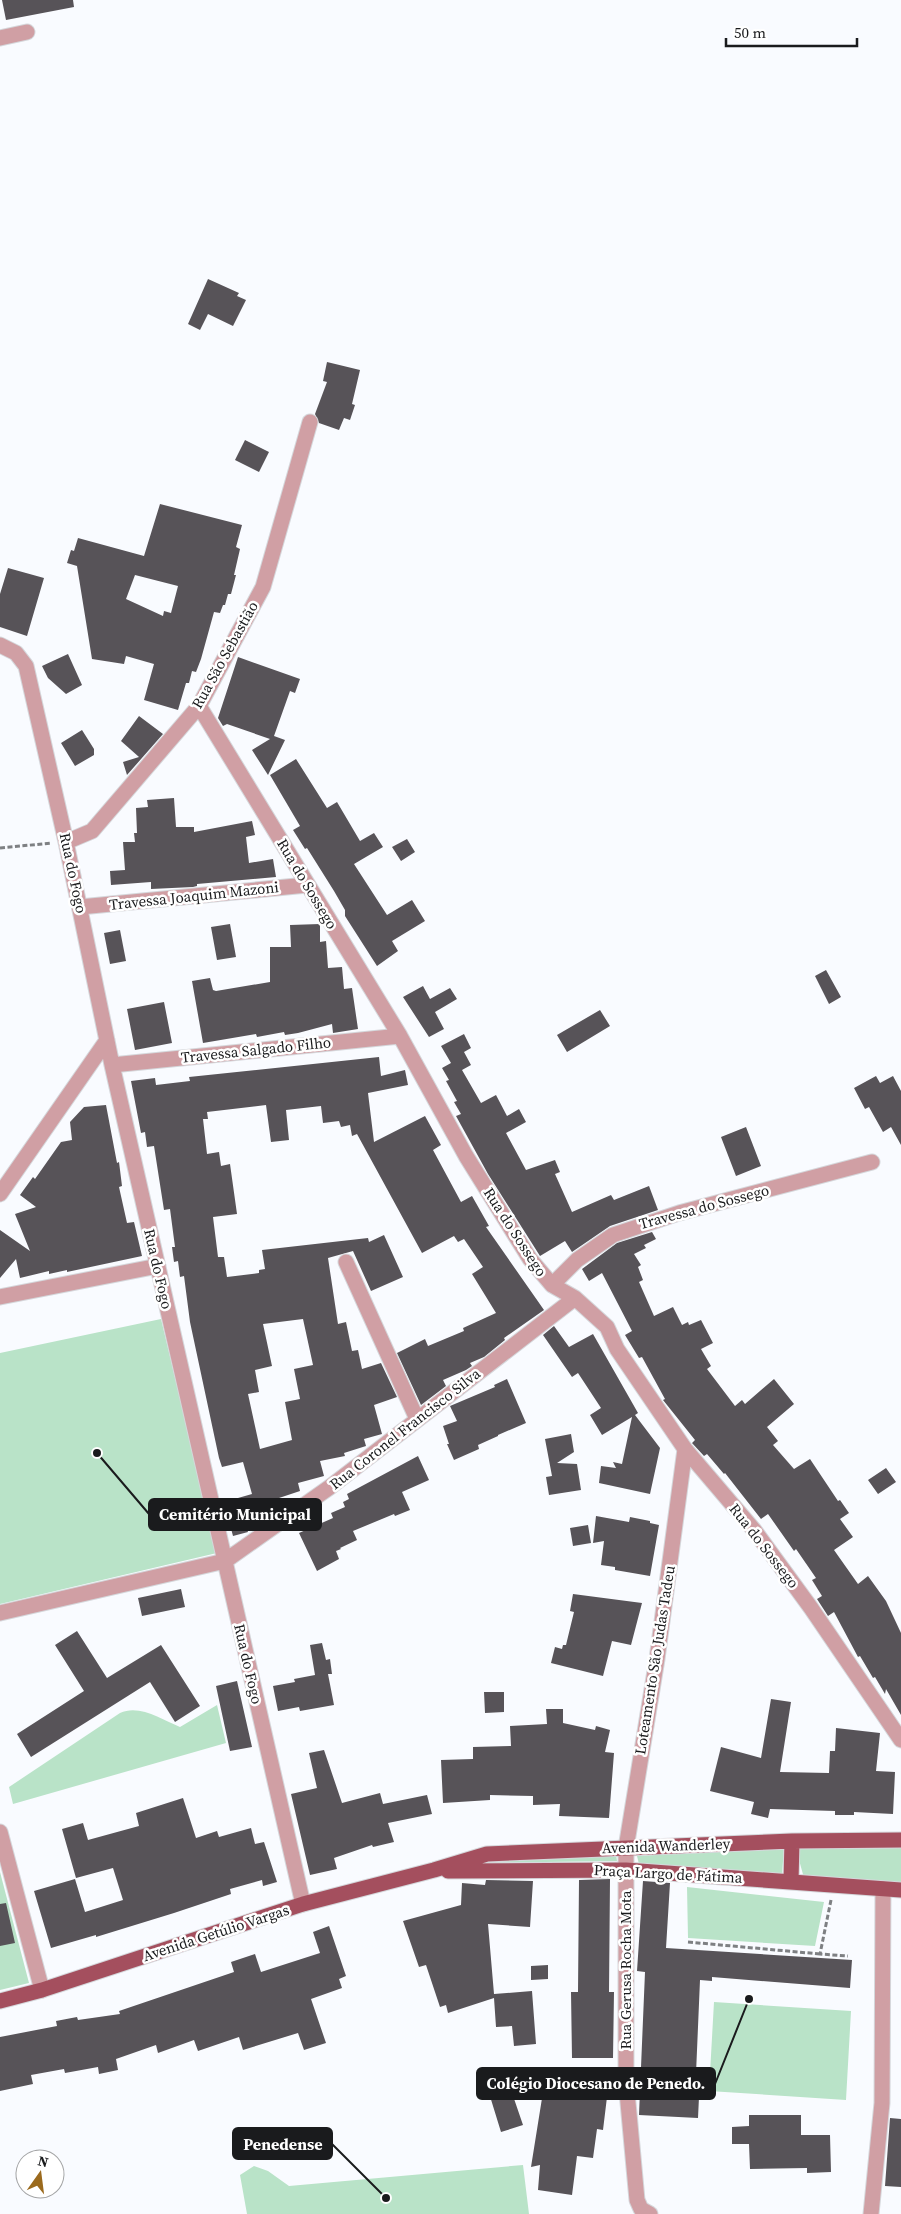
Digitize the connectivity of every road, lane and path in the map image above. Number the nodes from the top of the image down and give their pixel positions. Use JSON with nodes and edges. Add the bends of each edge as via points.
{"nodes":[{"id":1,"x":27,"y":32,"type":"dead end"},
{"id":2,"x":0,"y":38,"type":"edge"},
{"id":3,"x":310,"y":422,"type":"dead end"},
{"id":4,"x":0,"y":645,"type":"edge"},
{"id":5,"x":199,"y":706,"type":"junction"},
{"id":6,"x":66,"y":842,"type":"junction"},
{"id":7,"x":0,"y":848,"type":"edge"},
{"id":8,"x":308,"y":885,"type":"junction"},
{"id":9,"x":80,"y":907,"type":"junction"},
{"id":10,"x":400,"y":1036,"type":"junction"},
{"id":11,"x":107,"y":1040,"type":"junction"},
{"id":12,"x":112,"y":1064,"type":"junction"},
{"id":13,"x":872,"y":1162,"type":"dead end"},
{"id":14,"x":0,"y":1194,"type":"edge"},
{"id":15,"x":346,"y":1262,"type":"dead end"},
{"id":16,"x":158,"y":1266,"type":"junction"},
{"id":17,"x":552,"y":1285,"type":"junction"},
{"id":18,"x":0,"y":1297,"type":"edge"},
{"id":19,"x":575,"y":1298,"type":"junction"},
{"id":20,"x":417,"y":1419,"type":"junction"},
{"id":21,"x":685,"y":1449,"type":"junction"},
{"id":22,"x":225,"y":1561,"type":"junction"},
{"id":23,"x":0,"y":1613,"type":"edge"},
{"id":24,"x":901,"y":1740,"type":"edge"},
{"id":25,"x":0,"y":1832,"type":"edge"},
{"id":26,"x":901,"y":1840,"type":"edge"},
{"id":27,"x":792,"y":1841,"type":"junction"},
{"id":28,"x":626,"y":1848,"type":"junction"},
{"id":29,"x":434,"y":1870,"type":"junction"},
{"id":30,"x":626,"y":1870,"type":"junction"},
{"id":31,"x":791,"y":1881,"type":"junction"},
{"id":32,"x":834,"y":1884,"type":"junction"},
{"id":33,"x":883,"y":1889,"type":"junction"},
{"id":34,"x":901,"y":1890,"type":"edge"},
{"id":35,"x":303,"y":1904,"type":"junction"},
{"id":36,"x":688,"y":1942,"type":"dead end"},
{"id":37,"x":820,"y":1954,"type":"junction"},
{"id":38,"x":848,"y":1956,"type":"dead end"},
{"id":39,"x":42,"y":1990,"type":"junction"},
{"id":40,"x":0,"y":2001,"type":"edge"},
{"id":41,"x":532,"y":2076,"type":"dead end"},
{"id":42,"x":626,"y":2081,"type":"junction"},
{"id":43,"x":650,"y":2214,"type":"edge"},
{"id":44,"x":872,"y":2214,"type":"edge"}],
"edges":[{"from":1,"to":2,"type":"street"},
{"from":3,"to":5,"type":"street","name":"Rua São Sebastião","via":[[262,587]]},
{"from":4,"to":6,"type":"street","name":"Rua do Fogo","via":[[16,653],[26,666]]},
{"from":5,"to":6,"type":"street","name":"Rua São Sebastião","via":[[92,831]]},
{"from":5,"to":8,"type":"street","name":"Rua do Sossego"},
{"from":6,"to":7,"type":"path"},
{"from":6,"to":9,"type":"street","name":"Rua do Fogo"},
{"from":8,"to":9,"type":"street","name":"Travessa Joaquim Mazoni"},
{"from":8,"to":10,"type":"street","name":"Rua do Sossego"},
{"from":9,"to":11,"type":"street","name":"Rua do Fogo"},
{"from":10,"to":12,"type":"street","name":"Travessa Salgado Filho"},
{"from":10,"to":17,"type":"street","name":"Rua do Sossego","via":[[466,1156],[530,1259]]},
{"from":11,"to":12,"type":"street","name":"Rua do Fogo"},
{"from":11,"to":14,"type":"street"},
{"from":12,"to":16,"type":"street","name":"Rua do Fogo"},
{"from":13,"to":17,"type":"street","name":"Travessa do Sossego","via":[[621,1231],[577,1260]]},
{"from":15,"to":20,"type":"street"},
{"from":16,"to":18,"type":"street"},
{"from":16,"to":22,"type":"street","name":"Rua do Fogo"},
{"from":17,"to":19,"type":"street","name":"Rua do Sossego"},
{"from":19,"to":20,"type":"street","name":"Rua Coronel Francisco Silva"},
{"from":19,"to":21,"type":"street","name":"Rua do Sossego","via":[[607,1327],[617,1348]]},
{"from":20,"to":22,"type":"street","name":"Rua Coronel Francisco Silva","via":[[330,1487]]},
{"from":21,"to":24,"type":"street","name":"Rua do Sossego","via":[[765,1546]]},
{"from":21,"to":28,"type":"street","name":"Loteamento São Judas Tadeu","via":[[657,1659]]},
{"from":22,"to":23,"type":"street","name":"Rua Coronel Francisco Silva"},
{"from":22,"to":35,"type":"street","name":"Rua do Fogo"},
{"from":25,"to":39,"type":"street"},
{"from":26,"to":27,"type":"main road","name":"Avenida Wanderley"},
{"from":27,"to":28,"type":"main road","name":"Avenida Wanderley"},
{"from":27,"to":31,"type":"main road"},
{"from":28,"to":29,"type":"main road","name":"Avenida Wanderley","via":[[487,1854]]},
{"from":28,"to":30,"type":"street","name":"Loteamento São Judas Tadeu"},
{"from":29,"to":30,"type":"main road","name":"Praça Largo de Fátima"},
{"from":29,"to":35,"type":"main road","name":"Avenida Getúlio Vargas"},
{"from":30,"to":31,"type":"main road","name":"Praça Largo de Fátima"},
{"from":30,"to":42,"type":"street","name":"Rua Gerusa Rocha Mota"},
{"from":31,"to":32,"type":"main road","name":"Praça Largo de Fátima"},
{"from":32,"to":33,"type":"main road","name":"Praça Largo de Fátima"},
{"from":32,"to":37,"type":"path"},
{"from":33,"to":34,"type":"main road","name":"Praça Largo de Fátima"},
{"from":33,"to":44,"type":"street","via":[[882,2103]]},
{"from":35,"to":39,"type":"main road","name":"Avenida Getúlio Vargas"},
{"from":36,"to":37,"type":"path"},
{"from":37,"to":38,"type":"path"},
{"from":39,"to":40,"type":"main road","name":"Avenida Getúlio Vargas"},
{"from":41,"to":42,"type":"street"},
{"from":42,"to":43,"type":"street","name":"Rua Gerusa Rocha Mota","via":[[637,2200],[641,2208]]}]}
